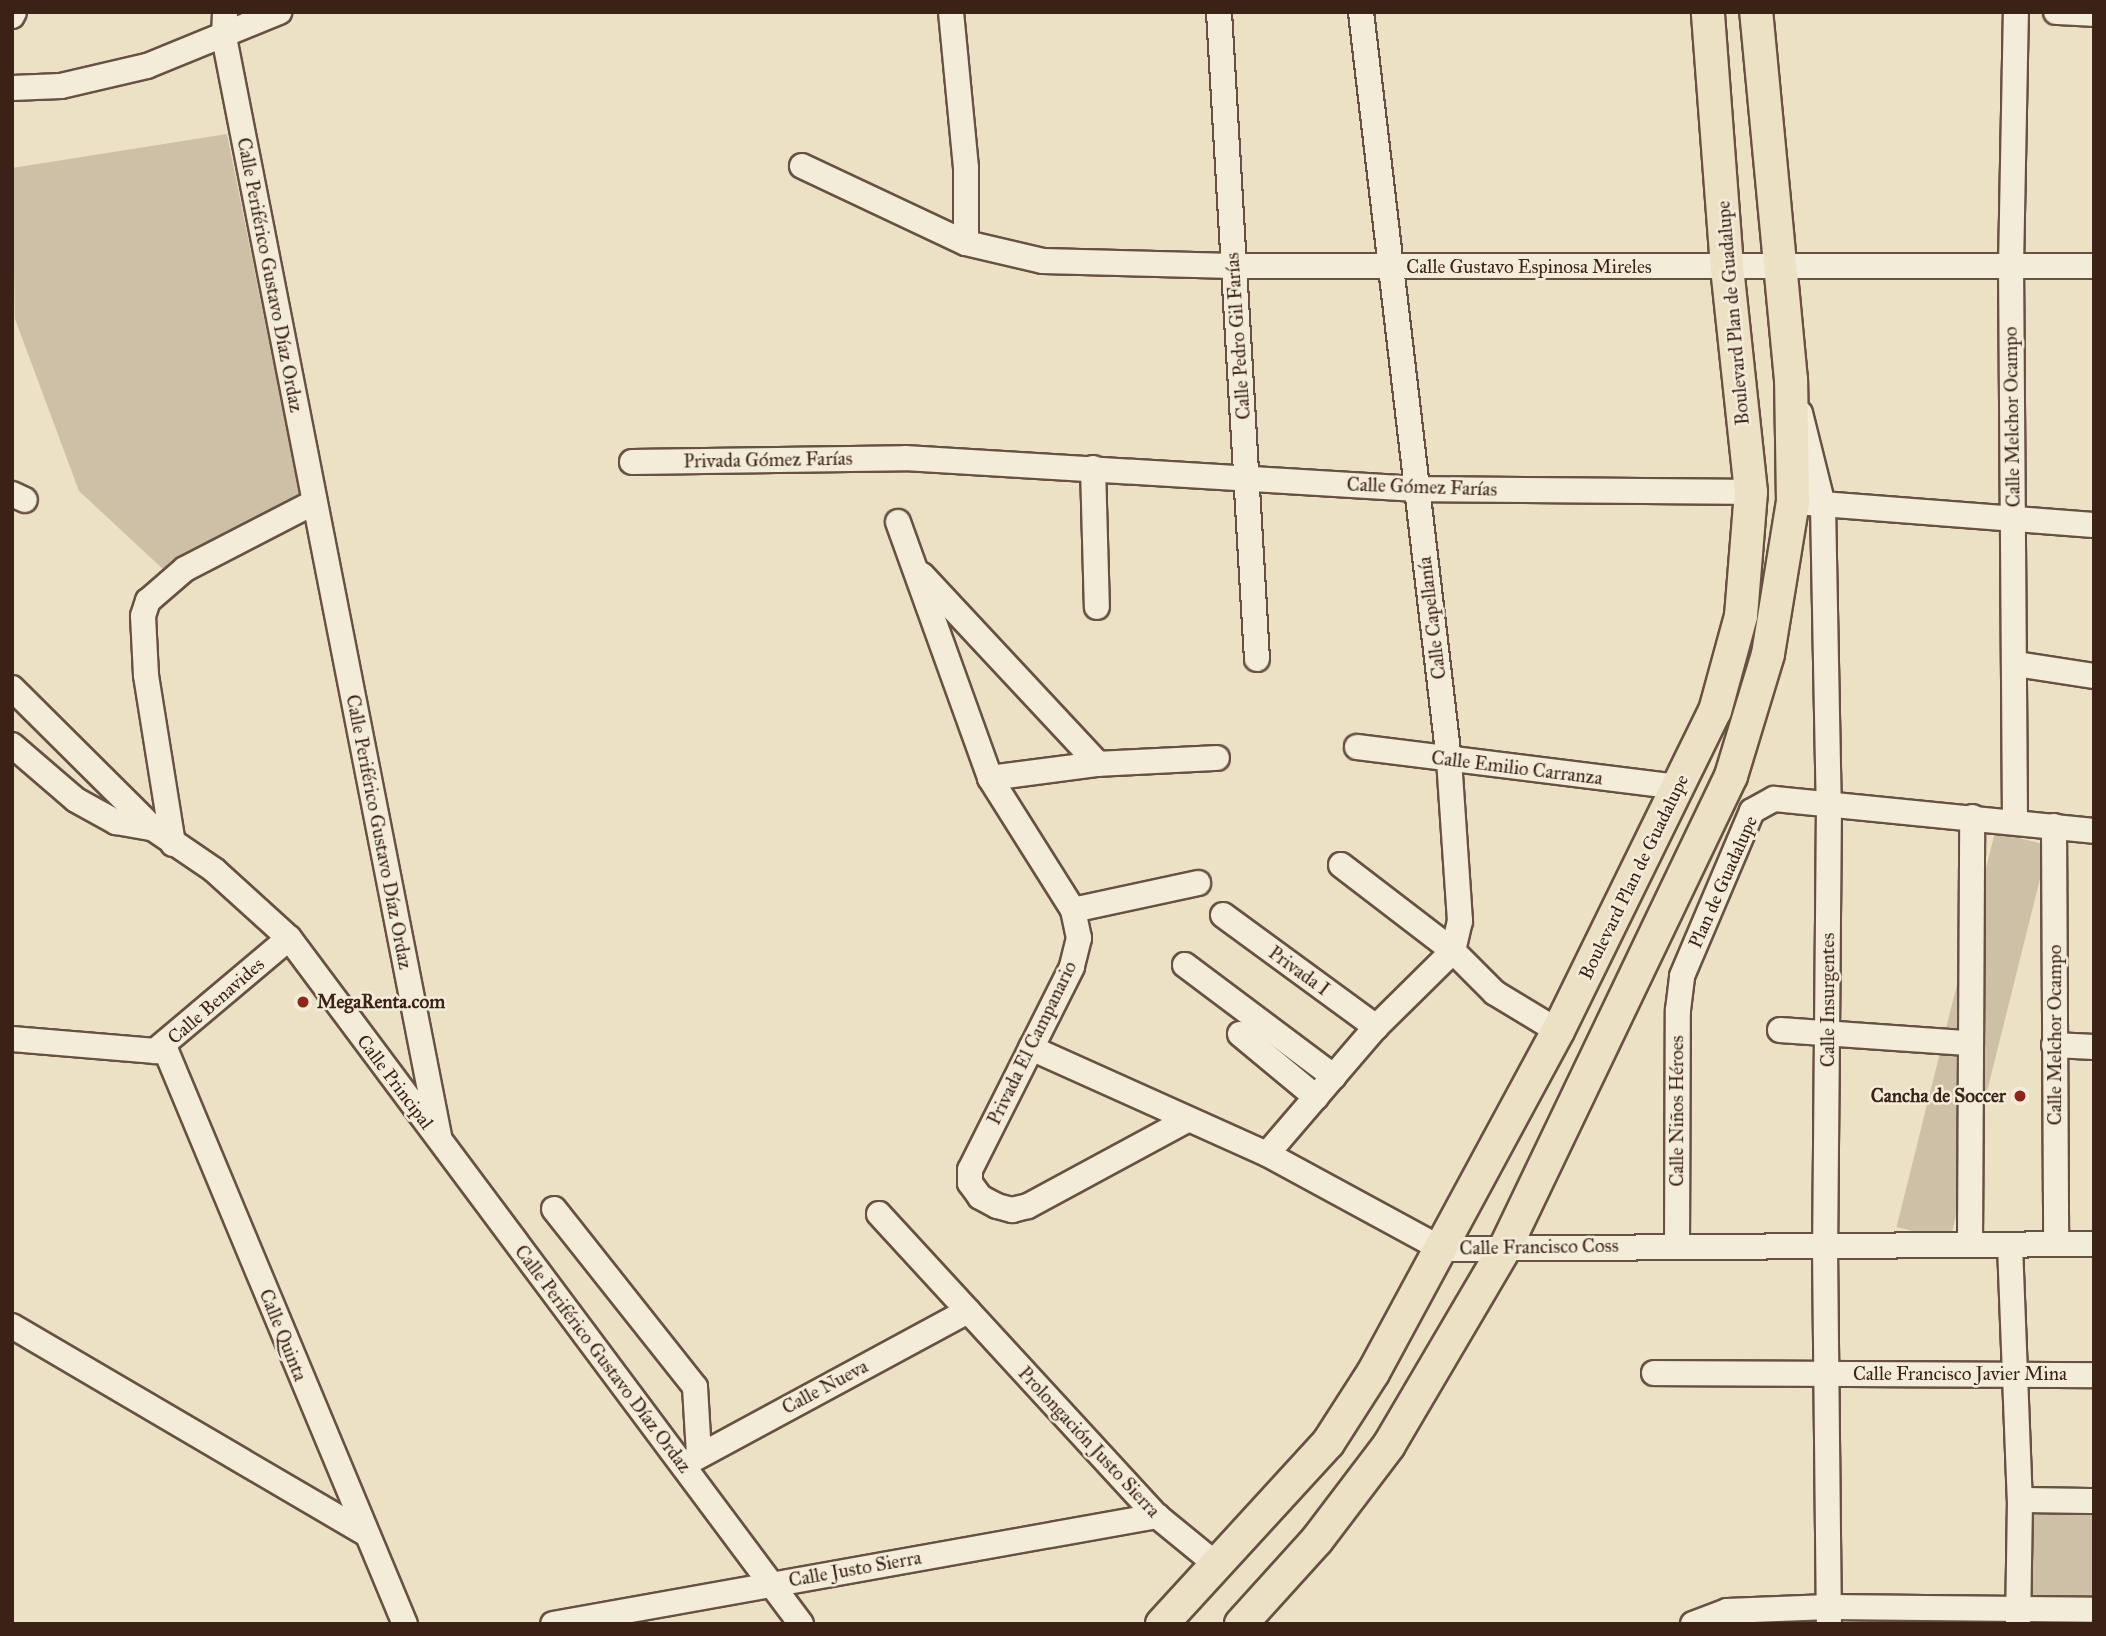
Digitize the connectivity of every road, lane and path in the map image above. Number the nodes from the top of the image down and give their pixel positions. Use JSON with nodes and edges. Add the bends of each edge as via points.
{"nodes":[{"id":1,"x":279,"y":12,"type":"edge"},
{"id":2,"x":951,"y":12,"type":"edge"},
{"id":3,"x":1219,"y":12,"type":"edge"},
{"id":4,"x":1361,"y":12,"type":"edge"},
{"id":5,"x":1708,"y":12,"type":"edge"},
{"id":6,"x":1756,"y":12,"type":"edge"},
{"id":7,"x":2016,"y":12,"type":"edge"},
{"id":8,"x":2056,"y":12,"type":"edge"},
{"id":9,"x":2094,"y":14,"type":"edge"},
{"id":10,"x":224,"y":24,"type":"edge"},
{"id":11,"x":12,"y":88,"type":"edge"},
{"id":12,"x":802,"y":166,"type":"dead end"},
{"id":13,"x":966,"y":243,"type":"junction"},
{"id":14,"x":1233,"y":266,"type":"junction"},
{"id":15,"x":1394,"y":266,"type":"junction"},
{"id":16,"x":2094,"y":266,"type":"edge"},
{"id":17,"x":1727,"y":267,"type":"junction"},
{"id":18,"x":2011,"y":267,"type":"junction"},
{"id":19,"x":1779,"y":269,"type":"junction"},
{"id":20,"x":905,"y":458,"type":"joint"},
{"id":21,"x":632,"y":462,"type":"dead end"},
{"id":22,"x":1093,"y":468,"type":"junction"},
{"id":23,"x":1247,"y":477,"type":"junction"},
{"id":24,"x":1417,"y":489,"type":"junction"},
{"id":25,"x":1751,"y":492,"type":"junction"},
{"id":26,"x":313,"y":503,"type":"junction"},
{"id":27,"x":1808,"y":504,"type":"junction"},
{"id":28,"x":2013,"y":517,"type":"junction"},
{"id":29,"x":898,"y":522,"type":"dead end"},
{"id":30,"x":2094,"y":525,"type":"edge"},
{"id":31,"x":914,"y":567,"type":"junction"},
{"id":32,"x":1097,"y":607,"type":"dead end"},
{"id":33,"x":1257,"y":659,"type":"dead end"},
{"id":34,"x":2016,"y":664,"type":"junction"},
{"id":35,"x":2094,"y":676,"type":"edge"},
{"id":36,"x":12,"y":688,"type":"edge"},
{"id":37,"x":12,"y":745,"type":"edge"},
{"id":38,"x":1357,"y":747,"type":"dead end"},
{"id":39,"x":1217,"y":758,"type":"dead end"},
{"id":40,"x":1449,"y":760,"type":"junction"},
{"id":41,"x":1098,"y":764,"type":"junction"},
{"id":42,"x":990,"y":778,"type":"junction"},
{"id":43,"x":1678,"y":787,"type":"junction"},
{"id":44,"x":1829,"y":804,"type":"junction"},
{"id":45,"x":1972,"y":817,"type":"junction"},
{"id":46,"x":2015,"y":821,"type":"junction"},
{"id":47,"x":2054,"y":826,"type":"junction"},
{"id":48,"x":2094,"y":831,"type":"edge"},
{"id":49,"x":164,"y":837,"type":"junction"},
{"id":50,"x":1341,"y":865,"type":"dead end"},
{"id":51,"x":1198,"y":883,"type":"dead end"},
{"id":52,"x":1073,"y":910,"type":"junction"},
{"id":53,"x":1223,"y":915,"type":"dead end"},
{"id":54,"x":289,"y":938,"type":"junction"},
{"id":55,"x":1453,"y":951,"type":"junction"},
{"id":56,"x":1185,"y":965,"type":"dead end"},
{"id":57,"x":1682,"y":976,"type":"joint"},
{"id":58,"x":1376,"y":1027,"type":"junction"},
{"id":59,"x":1780,"y":1030,"type":"dead end"},
{"id":60,"x":1558,"y":1031,"type":"junction"},
{"id":61,"x":1828,"y":1033,"type":"junction"},
{"id":62,"x":1240,"y":1034,"type":"dead end"},
{"id":63,"x":12,"y":1039,"type":"edge"},
{"id":64,"x":1968,"y":1043,"type":"junction"},
{"id":65,"x":2054,"y":1045,"type":"junction"},
{"id":66,"x":164,"y":1046,"type":"junction"},
{"id":67,"x":1031,"y":1048,"type":"junction"},
{"id":68,"x":2094,"y":1048,"type":"edge"},
{"id":69,"x":1334,"y":1077,"type":"junction"},
{"id":70,"x":1316,"y":1097,"type":"junction"},
{"id":71,"x":1187,"y":1120,"type":"junction"},
{"id":72,"x":441,"y":1143,"type":"junction"},
{"id":73,"x":1267,"y":1154,"type":"junction"},
{"id":74,"x":554,"y":1209,"type":"dead end"},
{"id":75,"x":879,"y":1214,"type":"dead end"},
{"id":76,"x":1970,"y":1244,"type":"junction"},
{"id":77,"x":2056,"y":1244,"type":"junction"},
{"id":78,"x":2094,"y":1244,"type":"edge"},
{"id":79,"x":2010,"y":1245,"type":"junction"},
{"id":80,"x":1506,"y":1246,"type":"junction"},
{"id":81,"x":1677,"y":1247,"type":"junction"},
{"id":82,"x":1825,"y":1247,"type":"junction"},
{"id":83,"x":1442,"y":1249,"type":"junction"},
{"id":84,"x":968,"y":1311,"type":"junction"},
{"id":85,"x":12,"y":1326,"type":"edge"},
{"id":86,"x":1654,"y":1373,"type":"dead end"},
{"id":87,"x":1826,"y":1373,"type":"junction"},
{"id":88,"x":2016,"y":1375,"type":"junction"},
{"id":89,"x":2094,"y":1375,"type":"edge"},
{"id":90,"x":691,"y":1460,"type":"junction"},
{"id":91,"x":2020,"y":1500,"type":"junction"},
{"id":92,"x":2094,"y":1501,"type":"edge"},
{"id":93,"x":1157,"y":1516,"type":"junction"},
{"id":94,"x":365,"y":1533,"type":"junction"},
{"id":95,"x":1218,"y":1566,"type":"junction"},
{"id":96,"x":770,"y":1583,"type":"junction"},
{"id":97,"x":2094,"y":1610,"type":"edge"},
{"id":98,"x":1829,"y":1616,"type":"edge"},
{"id":99,"x":2017,"y":1618,"type":"edge"},
{"id":100,"x":405,"y":1624,"type":"edge"},
{"id":101,"x":553,"y":1624,"type":"edge"},
{"id":102,"x":802,"y":1624,"type":"edge"},
{"id":103,"x":1162,"y":1624,"type":"edge"},
{"id":104,"x":1241,"y":1624,"type":"edge"},
{"id":105,"x":1693,"y":1624,"type":"edge"}],
"edges":[{"from":1,"to":10,"type":"street"},
{"from":2,"to":13,"type":"street","via":[[966,168]]},
{"from":3,"to":14,"type":"street","name":"Calle Pedro Gil Farías"},
{"from":4,"to":15,"type":"street","name":"Calle Capellanía"},
{"from":5,"to":17,"type":"main road","name":"Boulevard Plan de Guadalupe"},
{"from":6,"to":19,"type":"main road"},
{"from":7,"to":18,"type":"street","name":"Calle Melchor Ocampo"},
{"from":8,"to":9,"type":"street"},
{"from":10,"to":11,"type":"street","via":[[146,66],[61,86]]},
{"from":10,"to":26,"type":"street","name":"Calle Periférico Gustavo Díaz Ordaz"},
{"from":12,"to":13,"type":"street","name":"Calle Gustavo Espinosa Mireles"},
{"from":13,"to":14,"type":"street","name":"Calle Gustavo Espinosa Mireles","via":[[1043,261]]},
{"from":14,"to":15,"type":"street","name":"Calle Gustavo Espinosa Mireles"},
{"from":14,"to":23,"type":"street","name":"Calle Pedro Gil Farías"},
{"from":15,"to":17,"type":"street","name":"Calle Gustavo Espinosa Mireles"},
{"from":15,"to":24,"type":"street","name":"Calle Capellanía"},
{"from":16,"to":18,"type":"street","name":"Calle Gustavo Espinosa Mireles"},
{"from":17,"to":19,"type":"street","name":"Calle Gustavo Espinosa Mireles"},
{"from":17,"to":25,"type":"main road","name":"Boulevard Plan de Guadalupe"},
{"from":18,"to":19,"type":"street","name":"Calle Gustavo Espinosa Mireles"},
{"from":18,"to":28,"type":"street","name":"Calle Melchor Ocampo"},
{"from":19,"to":27,"type":"main road"},
{"from":20,"to":21,"type":"street","name":"Privada Gómez Farías"},
{"from":20,"to":22,"type":"street","name":"Calle Gómez Farías"},
{"from":22,"to":23,"type":"street","name":"Calle Gómez Farías"},
{"from":22,"to":32,"type":"street"},
{"from":23,"to":24,"type":"street","name":"Calle Gómez Farías"},
{"from":23,"to":33,"type":"street","name":"Calle Pedro Gil Farías"},
{"from":24,"to":25,"type":"street","name":"Calle Gómez Farías"},
{"from":24,"to":40,"type":"street","name":"Calle Capellanía"},
{"from":25,"to":43,"type":"main road","name":"Boulevard Plan de Guadalupe","via":[[1741,616],[1715,711]]},
{"from":26,"to":49,"type":"street","via":[[185,569],[148,601],[143,616],[144,643]]},
{"from":26,"to":72,"type":"street","name":"Calle Periférico Gustavo Díaz Ordaz"},
{"from":27,"to":28,"type":"street"},
{"from":27,"to":44,"type":"street","name":"Calle Insurgentes"},
{"from":27,"to":80,"type":"main road","via":[[1731,776]]},
{"from":28,"to":30,"type":"street"},
{"from":28,"to":34,"type":"street","name":"Calle Melchor Ocampo"},
{"from":29,"to":31,"type":"street","name":"Privada El Campanario"},
{"from":31,"to":41,"type":"street"},
{"from":31,"to":42,"type":"street","name":"Privada El Campanario"},
{"from":34,"to":35,"type":"street"},
{"from":34,"to":46,"type":"street","name":"Calle Melchor Ocampo"},
{"from":36,"to":49,"type":"street","name":"Calle Principal"},
{"from":37,"to":49,"type":"street","name":"Calle Principal","via":[[76,800],[116,822]]},
{"from":38,"to":40,"type":"street","name":"Calle Emilio Carranza"},
{"from":39,"to":41,"type":"street"},
{"from":40,"to":43,"type":"street","name":"Calle Emilio Carranza"},
{"from":40,"to":55,"type":"street","name":"Calle Capellanía","via":[[1460,921]]},
{"from":41,"to":42,"type":"street"},
{"from":42,"to":52,"type":"street","name":"Privada El Campanario"},
{"from":43,"to":60,"type":"main road","name":"Boulevard Plan de Guadalupe"},
{"from":44,"to":45,"type":"street"},
{"from":44,"to":57,"type":"street","name":"Plan de Guadalupe","via":[[1774,799],[1761,803],[1743,826]]},
{"from":44,"to":61,"type":"street","name":"Calle Insurgentes"},
{"from":45,"to":46,"type":"street"},
{"from":45,"to":64,"type":"street"},
{"from":46,"to":47,"type":"street"},
{"from":47,"to":48,"type":"street"},
{"from":47,"to":65,"type":"street","name":"Calle Melchor Ocampo"},
{"from":49,"to":54,"type":"street","name":"Calle Principal","via":[[231,884]]},
{"from":50,"to":55,"type":"street"},
{"from":51,"to":52,"type":"street"},
{"from":52,"to":67,"type":"street","name":"Privada El Campanario","via":[[1079,938],[1072,967]]},
{"from":53,"to":58,"type":"street","name":"Privada I"},
{"from":54,"to":66,"type":"street","name":"Calle Benavides"},
{"from":54,"to":72,"type":"street","name":"Calle Principal"},
{"from":55,"to":58,"type":"street"},
{"from":55,"to":60,"type":"street","via":[[1495,993]]},
{"from":56,"to":69,"type":"street"},
{"from":57,"to":81,"type":"street","name":"Calle Niños Héroes"},
{"from":58,"to":69,"type":"street"},
{"from":59,"to":61,"type":"street"},
{"from":60,"to":83,"type":"main road","name":"Boulevard Plan de Guadalupe"},
{"from":61,"to":64,"type":"street"},
{"from":61,"to":82,"type":"street","name":"Calle Insurgentes"},
{"from":62,"to":70,"type":"street"},
{"from":63,"to":66,"type":"street","name":"Calle Benavides","via":[[145,1053]]},
{"from":64,"to":76,"type":"street"},
{"from":65,"to":68,"type":"street"},
{"from":65,"to":77,"type":"street","name":"Calle Melchor Ocampo"},
{"from":66,"to":94,"type":"street","name":"Calle Quinta"},
{"from":67,"to":71,"type":"street","name":"Calle Francisco Coss"},
{"from":67,"to":71,"type":"street","name":"Privada El Campanario","via":[[970,1171],[970,1183],[981,1197],[997,1206],[1012,1210],[1028,1206]]},
{"from":69,"to":70,"type":"street"},
{"from":70,"to":73,"type":"street"},
{"from":71,"to":73,"type":"street","name":"Calle Francisco Coss"},
{"from":72,"to":90,"type":"street","name":"Calle Periférico Gustavo Díaz Ordaz"},
{"from":73,"to":83,"type":"street","name":"Calle Francisco Coss"},
{"from":74,"to":90,"type":"street","via":[[695,1387]]},
{"from":75,"to":84,"type":"street","name":"Prolongación Justo Sierra"},
{"from":76,"to":79,"type":"street","name":"Calle Francisco Coss"},
{"from":76,"to":82,"type":"street","name":"Calle Francisco Coss"},
{"from":77,"to":78,"type":"street","name":"Calle Francisco Coss"},
{"from":77,"to":79,"type":"street","name":"Calle Francisco Coss"},
{"from":79,"to":88,"type":"street"},
{"from":80,"to":81,"type":"street","name":"Calle Francisco Coss"},
{"from":80,"to":83,"type":"street","name":"Calle Francisco Coss"},
{"from":80,"to":104,"type":"main road","via":[[1389,1445],[1317,1540]]},
{"from":81,"to":82,"type":"street","name":"Calle Francisco Coss"},
{"from":82,"to":87,"type":"street","name":"Calle Insurgentes"},
{"from":83,"to":95,"type":"main road","name":"Boulevard Plan de Guadalupe","via":[[1328,1443]]},
{"from":84,"to":90,"type":"street","name":"Calle Nueva"},
{"from":84,"to":93,"type":"street","name":"Prolongación Justo Sierra"},
{"from":85,"to":94,"type":"street"},
{"from":86,"to":87,"type":"street","name":"Calle Francisco Javier Mina"},
{"from":87,"to":88,"type":"street","name":"Calle Francisco Javier Mina"},
{"from":87,"to":98,"type":"street","name":"Calle Insurgentes"},
{"from":88,"to":89,"type":"street","name":"Calle Francisco Javier Mina"},
{"from":88,"to":91,"type":"street"},
{"from":90,"to":96,"type":"street","name":"Calle Periférico Gustavo Díaz Ordaz"},
{"from":91,"to":92,"type":"street"},
{"from":91,"to":99,"type":"street"},
{"from":93,"to":95,"type":"street","name":"Prolongación Justo Sierra"},
{"from":93,"to":96,"type":"street","name":"Calle Justo Sierra"},
{"from":94,"to":100,"type":"street","name":"Calle Quinta"},
{"from":95,"to":103,"type":"main road","name":"Boulevard Plan de Guadalupe"},
{"from":96,"to":101,"type":"street","name":"Calle Justo Sierra"},
{"from":96,"to":102,"type":"street","name":"Calle Periférico Gustavo Díaz Ordaz"},
{"from":97,"to":99,"type":"street"},
{"from":98,"to":99,"type":"street"},
{"from":98,"to":105,"type":"street","via":[[1727,1611]]}]}
